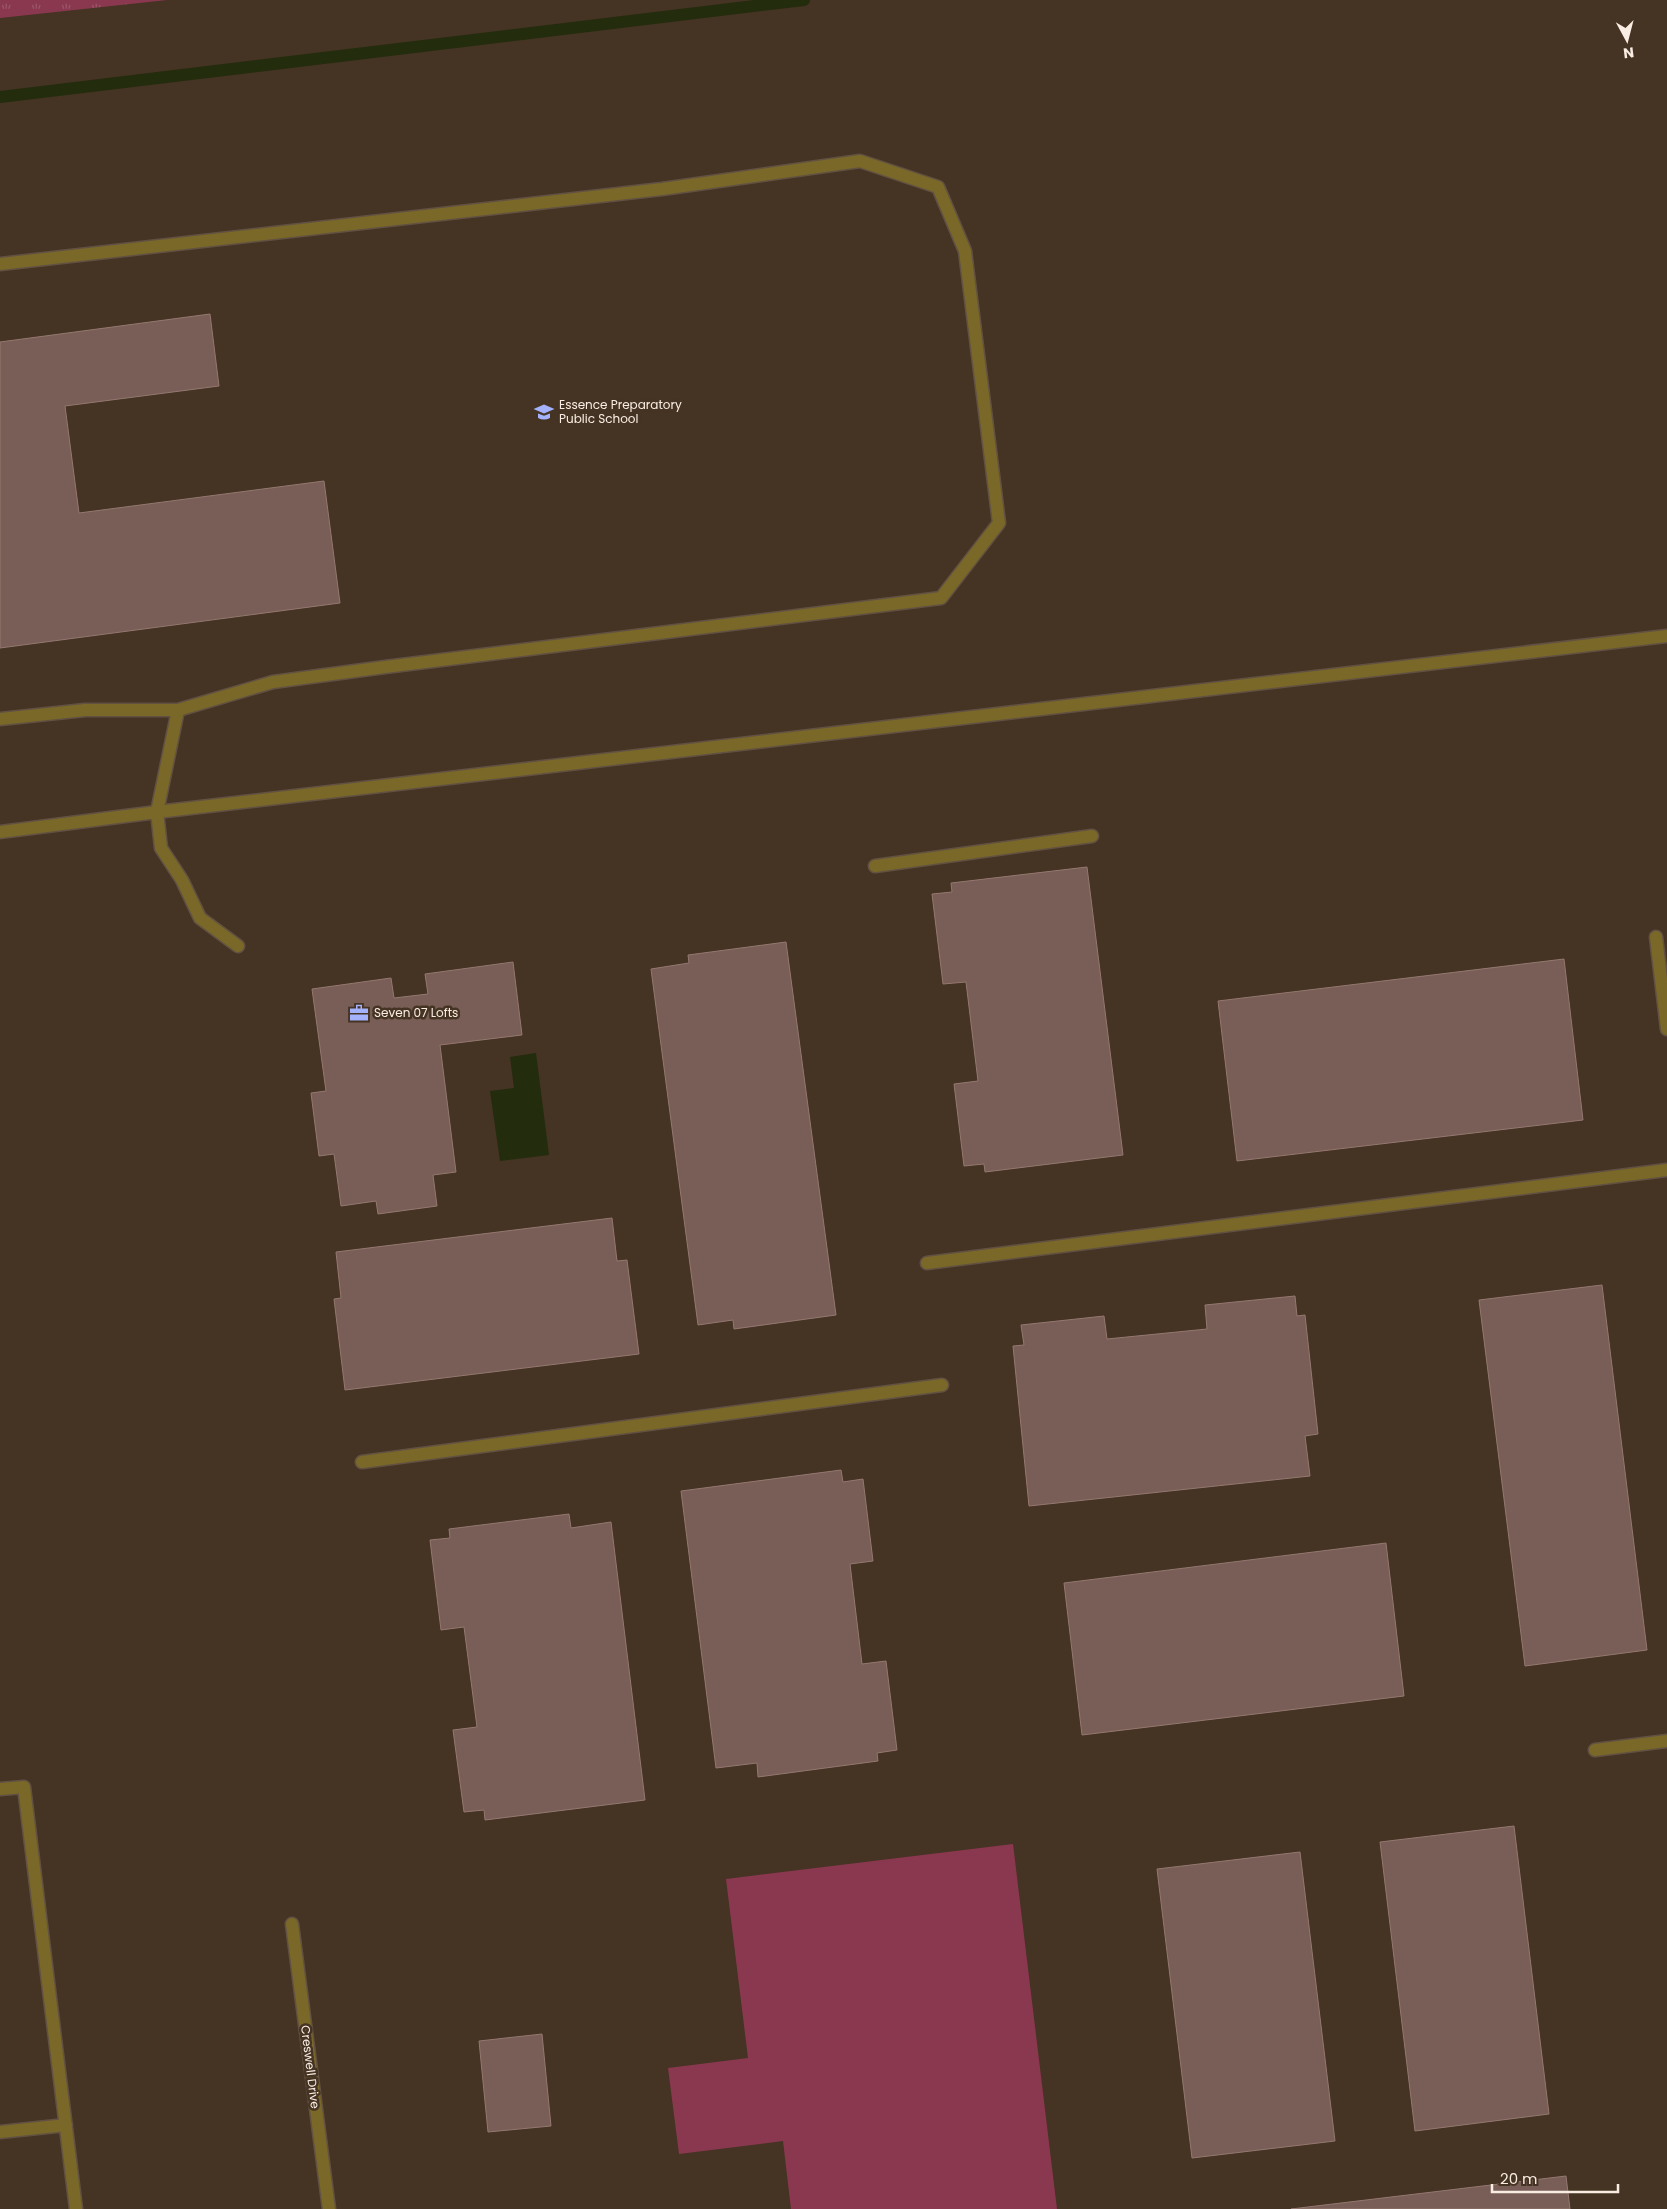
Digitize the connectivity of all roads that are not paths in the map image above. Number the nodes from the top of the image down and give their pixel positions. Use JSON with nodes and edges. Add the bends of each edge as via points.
{"nodes":[{"id":1,"x":0,"y":264,"type":"edge"},
{"id":2,"x":1667,"y":636,"type":"edge"},
{"id":3,"x":178,"y":710,"type":"junction"},
{"id":4,"x":0,"y":719,"type":"edge"},
{"id":5,"x":158,"y":812,"type":"junction"},
{"id":6,"x":0,"y":832,"type":"edge"},
{"id":7,"x":1092,"y":836,"type":"dead end"},
{"id":8,"x":875,"y":866,"type":"dead end"},
{"id":9,"x":1656,"y":937,"type":"dead end"},
{"id":10,"x":238,"y":946,"type":"dead end"},
{"id":11,"x":1667,"y":1029,"type":"edge"},
{"id":12,"x":1667,"y":1170,"type":"edge"},
{"id":13,"x":927,"y":1263,"type":"dead end"},
{"id":14,"x":942,"y":1385,"type":"dead end"},
{"id":15,"x":362,"y":1462,"type":"dead end"},
{"id":16,"x":1667,"y":1741,"type":"edge"},
{"id":17,"x":1595,"y":1750,"type":"dead end"},
{"id":18,"x":0,"y":1789,"type":"edge"},
{"id":19,"x":292,"y":1924,"type":"dead end"},
{"id":20,"x":66,"y":2125,"type":"junction"},
{"id":21,"x":0,"y":2132,"type":"edge"},
{"id":22,"x":76,"y":2209,"type":"edge"},
{"id":23,"x":329,"y":2209,"type":"edge"}],
"edges":[{"from":1,"to":3,"type":"street","via":[[662,189],[860,162],[938,187],[966,251],[999,523],[941,598],[282,681]]},
{"from":2,"to":5,"type":"street"},
{"from":3,"to":4,"type":"street","via":[[85,710]]},
{"from":3,"to":5,"type":"street"},
{"from":5,"to":6,"type":"street"},
{"from":5,"to":10,"type":"street","via":[[161,848],[182,880],[200,918]]},
{"from":7,"to":8,"type":"street"},
{"from":9,"to":11,"type":"street"},
{"from":12,"to":13,"type":"street"},
{"from":14,"to":15,"type":"street"},
{"from":16,"to":17,"type":"street"},
{"from":18,"to":20,"type":"street","via":[[24,1787]]},
{"from":19,"to":23,"type":"street","name":"Creswell Drive"},
{"from":20,"to":21,"type":"street"},
{"from":20,"to":22,"type":"street"}]}
